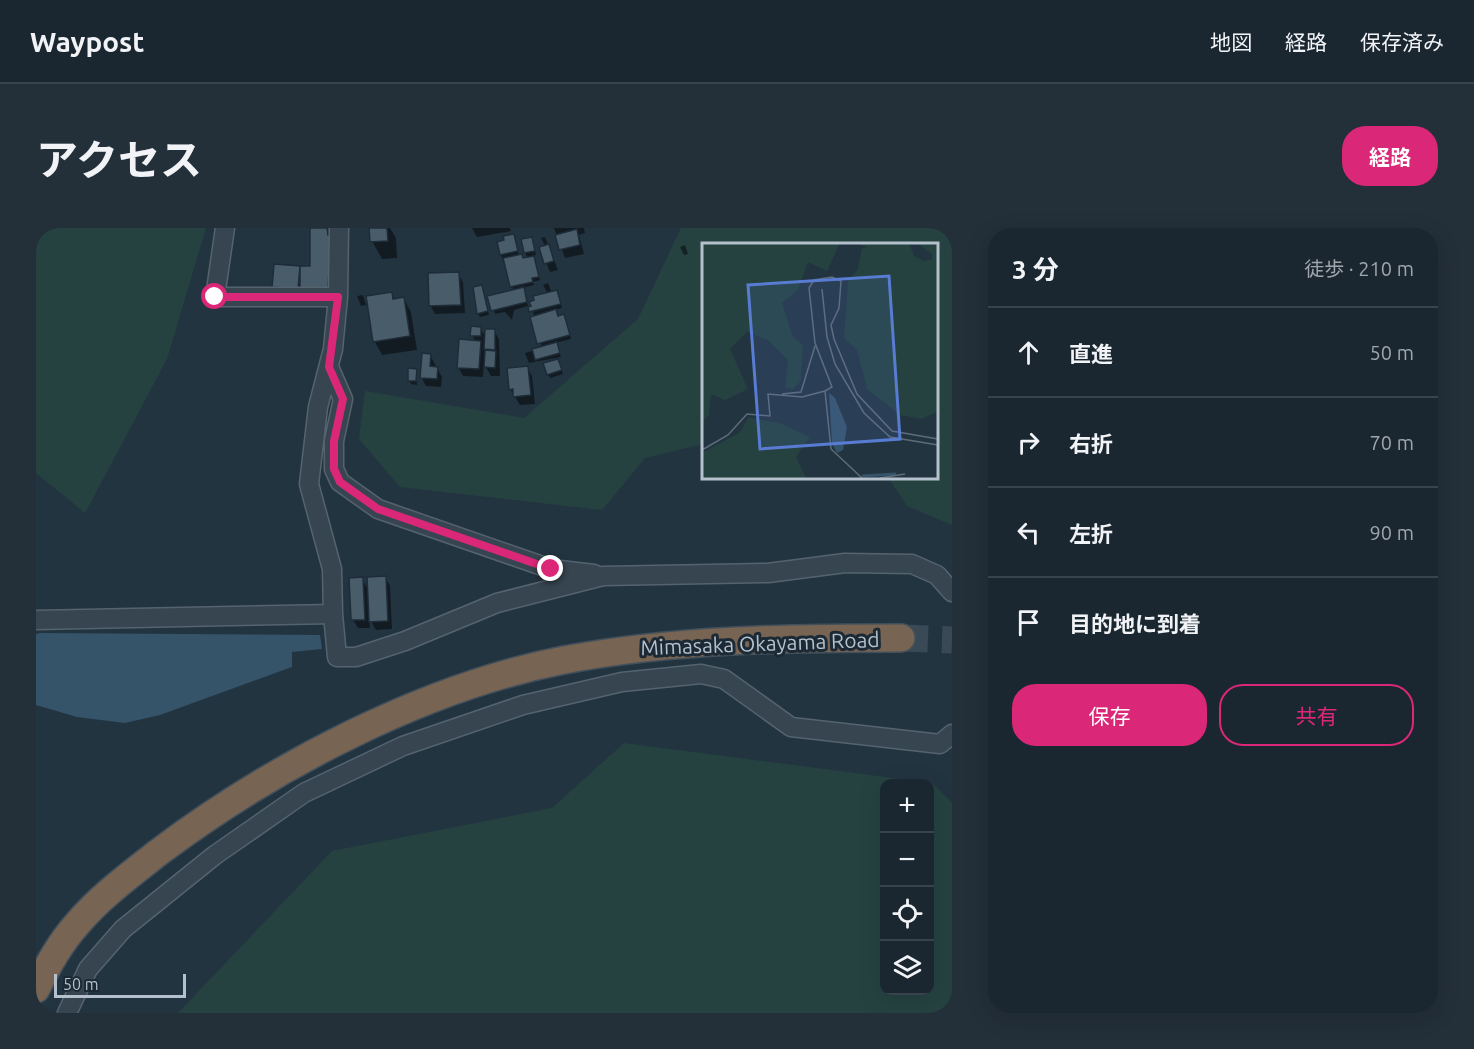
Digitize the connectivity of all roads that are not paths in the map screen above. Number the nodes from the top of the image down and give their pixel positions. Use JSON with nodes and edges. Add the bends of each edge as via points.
{"nodes":[{"id":1,"x":225,"y":228,"type":"edge"},
{"id":2,"x":339,"y":228,"type":"edge"},
{"id":3,"x":338,"y":297,"type":"junction"},
{"id":4,"x":329,"y":367,"type":"junction"},
{"id":5,"x":603,"y":576,"type":"junction"},
{"id":6,"x":952,"y":592,"type":"edge"},
{"id":7,"x":333,"y":614,"type":"junction"},
{"id":8,"x":36,"y":620,"type":"edge"},
{"id":9,"x":901,"y":638,"type":"tunnel mouth"},
{"id":10,"x":952,"y":734,"type":"edge"},
{"id":11,"x":36,"y":989,"type":"edge"},
{"id":12,"x":67,"y":1013,"type":"edge"}],
"edges":[{"from":1,"to":3,"type":"street","via":[[215,297]]},
{"from":2,"to":3,"type":"street"},
{"from":3,"to":4,"type":"street"},
{"from":4,"to":5,"type":"street","via":[[343,399],[334,441],[334,469],[340,482],[378,509],[551,569]]},
{"from":4,"to":7,"type":"street","via":[[318,407],[309,484],[332,569]]},
{"from":5,"to":6,"type":"street","via":[[768,573],[844,563],[912,564],[938,575]]},
{"from":5,"to":7,"type":"street","via":[[497,603],[356,657],[337,657]]},
{"from":7,"to":8,"type":"street"},
{"from":9,"to":11,"type":"highway","name":"Mimasaka Okayama Road","via":[[720,641],[634,648],[561,660],[479,681],[332,745],[267,779],[198,823],[117,885],[78,923],[53,955]]},
{"from":10,"to":12,"type":"street","via":[[940,744],[791,727],[724,679],[701,674],[622,682],[523,705],[403,746],[304,793],[216,855],[123,929],[88,969]]}]}
